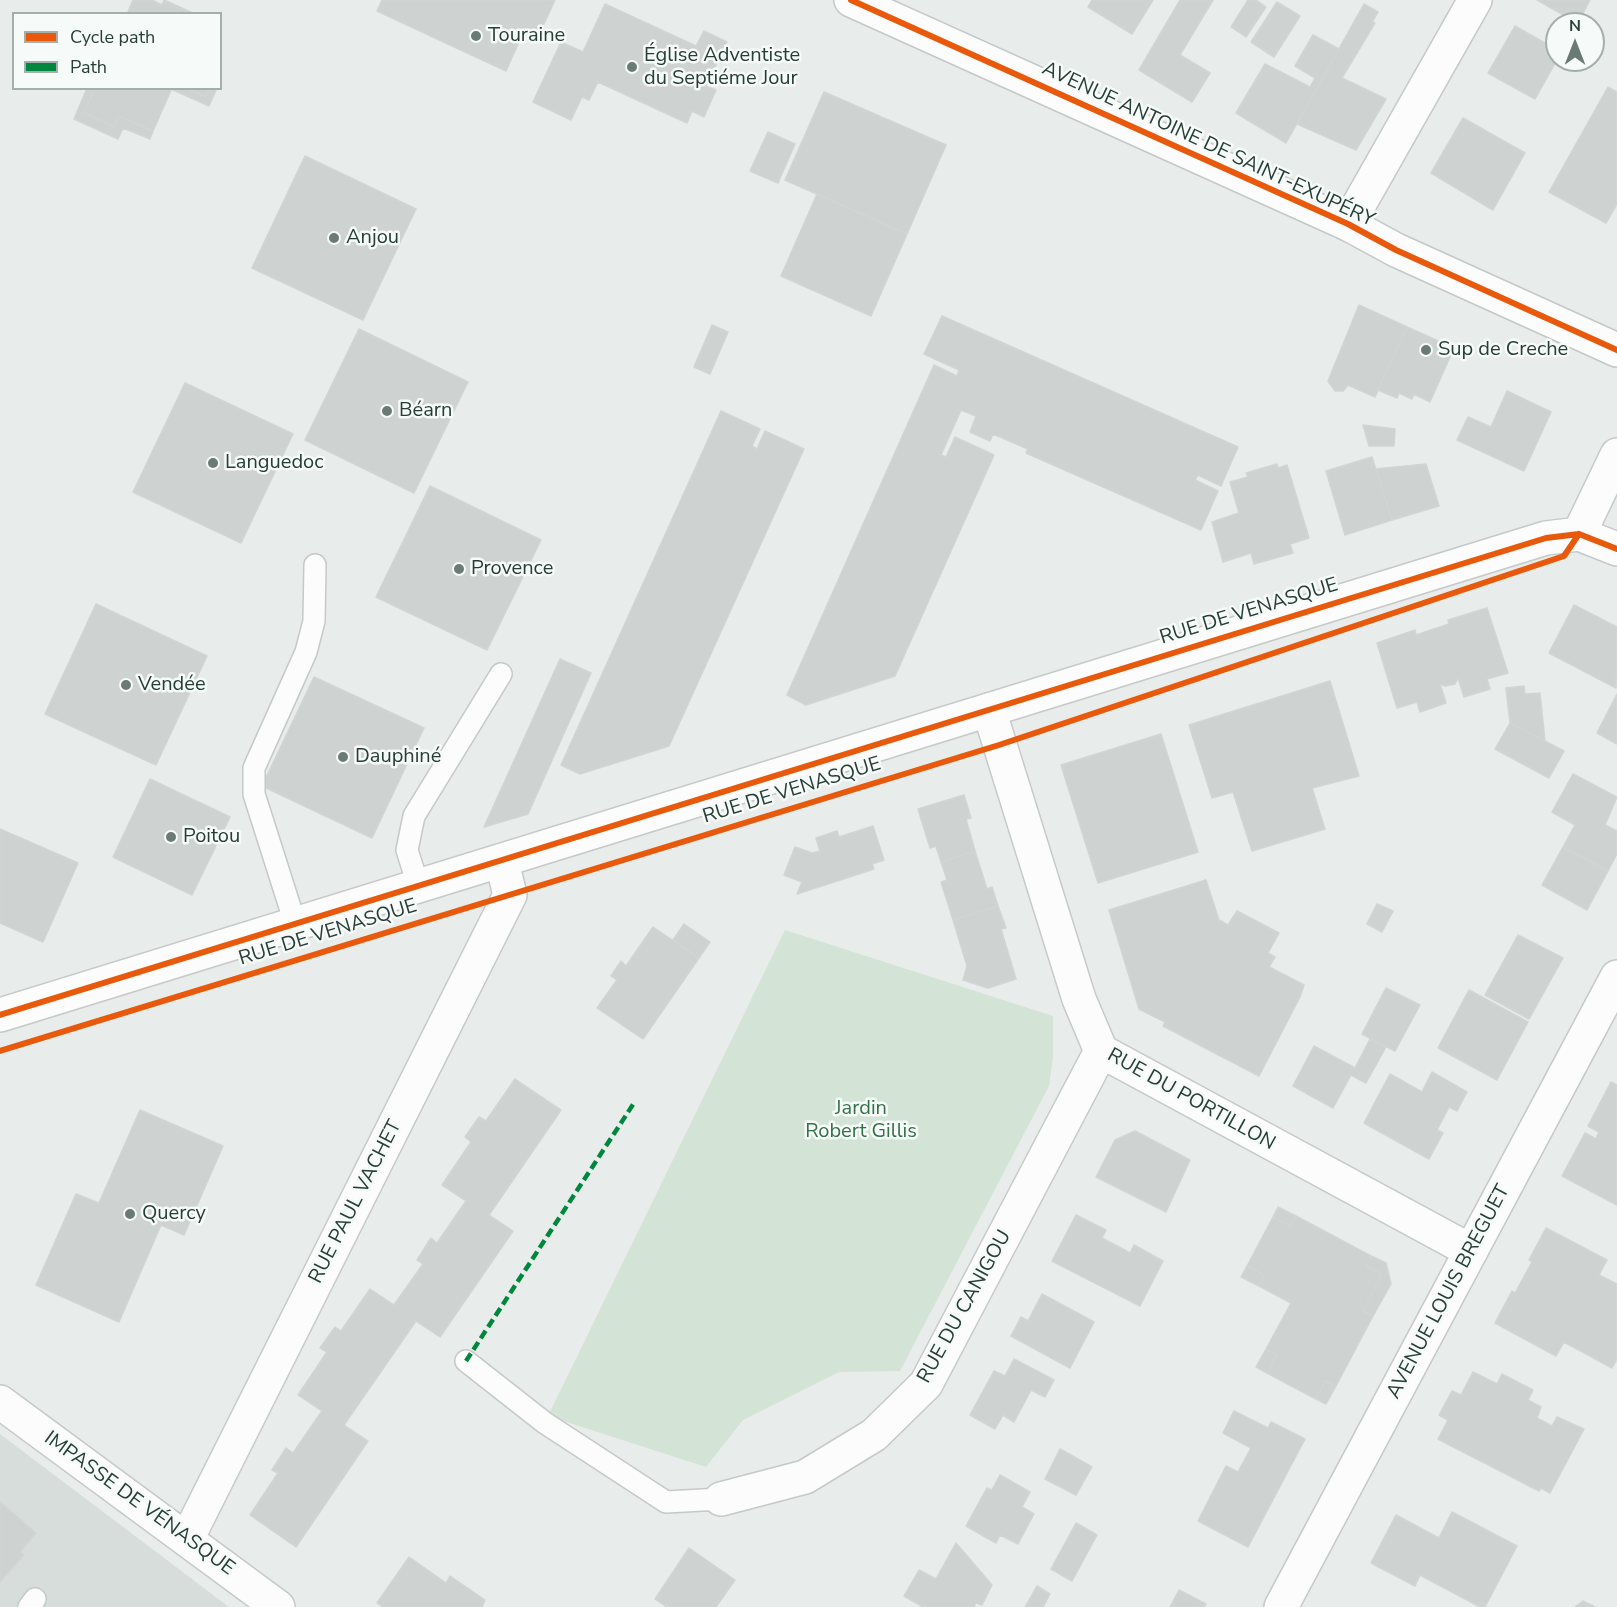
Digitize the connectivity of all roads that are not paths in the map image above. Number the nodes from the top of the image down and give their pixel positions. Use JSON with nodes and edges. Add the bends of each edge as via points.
{"nodes":[{"id":1,"x":851,"y":0,"type":"edge"},
{"id":2,"x":1475,"y":0,"type":"edge"},
{"id":3,"x":1348,"y":225,"type":"junction"},
{"id":4,"x":1617,"y":350,"type":"edge"},
{"id":5,"x":1617,"y":455,"type":"edge"},
{"id":6,"x":1579,"y":534,"type":"junction"},
{"id":7,"x":1617,"y":549,"type":"edge"},
{"id":8,"x":315,"y":565,"type":"dead end"},
{"id":9,"x":501,"y":674,"type":"dead end"},
{"id":10,"x":989,"y":710,"type":"junction"},
{"id":11,"x":502,"y":862,"type":"junction"},
{"id":12,"x":418,"y":885,"type":"junction"},
{"id":13,"x":295,"y":923,"type":"junction"},
{"id":14,"x":1617,"y":977,"type":"edge"},
{"id":15,"x":0,"y":1015,"type":"edge"},
{"id":16,"x":1101,"y":1052,"type":"junction"},
{"id":17,"x":1471,"y":1251,"type":"junction"},
{"id":18,"x":466,"y":1361,"type":"dead end"},
{"id":19,"x":0,"y":1402,"type":"edge"},
{"id":20,"x":721,"y":1499,"type":"joint"},
{"id":21,"x":187,"y":1539,"type":"junction"},
{"id":22,"x":278,"y":1607,"type":"edge"},
{"id":23,"x":1281,"y":1607,"type":"edge"}],
"edges":[{"from":1,"to":3,"type":"street","name":"AVENUE ANTOINE DE SAINT-EXUPÉRY"},
{"from":2,"to":3,"type":"street"},
{"from":3,"to":4,"type":"street","name":"AVENUE ANTOINE DE SAINT-EXUPÉRY"},
{"from":5,"to":6,"type":"street"},
{"from":6,"to":7,"type":"street","name":"RUE DE VENASQUE"},
{"from":6,"to":10,"type":"street","name":"RUE DE VENASQUE","via":[[1546,538]]},
{"from":8,"to":13,"type":"lane","via":[[314,621],[306,652],[252,779]]},
{"from":9,"to":12,"type":"lane","via":[[414,816],[407,850]]},
{"from":10,"to":11,"type":"street","name":"RUE DE VENASQUE"},
{"from":10,"to":16,"type":"street","name":"RUE DU PORTILLON","via":[[1079,999]]},
{"from":11,"to":12,"type":"street","name":"RUE DE VENASQUE"},
{"from":11,"to":21,"type":"street","name":"RUE PAUL VACHET","via":[[510,895]]},
{"from":12,"to":13,"type":"street","name":"RUE DE VENASQUE"},
{"from":13,"to":15,"type":"street","name":"RUE DE VENASQUE"},
{"from":14,"to":17,"type":"street","name":"AVENUE LOUIS BREGUET"},
{"from":16,"to":17,"type":"street","name":"RUE DU PORTILLON"},
{"from":16,"to":20,"type":"street","name":"RUE DU CANIGOU","via":[[926,1384],[874,1435],[805,1477]]},
{"from":17,"to":23,"type":"street","name":"AVENUE LOUIS BREGUET"},
{"from":18,"to":20,"type":"lane","via":[[545,1423],[666,1502]]},
{"from":19,"to":21,"type":"street","name":"IMPASSE DE VÉNASQUE"},
{"from":21,"to":22,"type":"street","name":"IMPASSE DE VÉNASQUE"}]}
